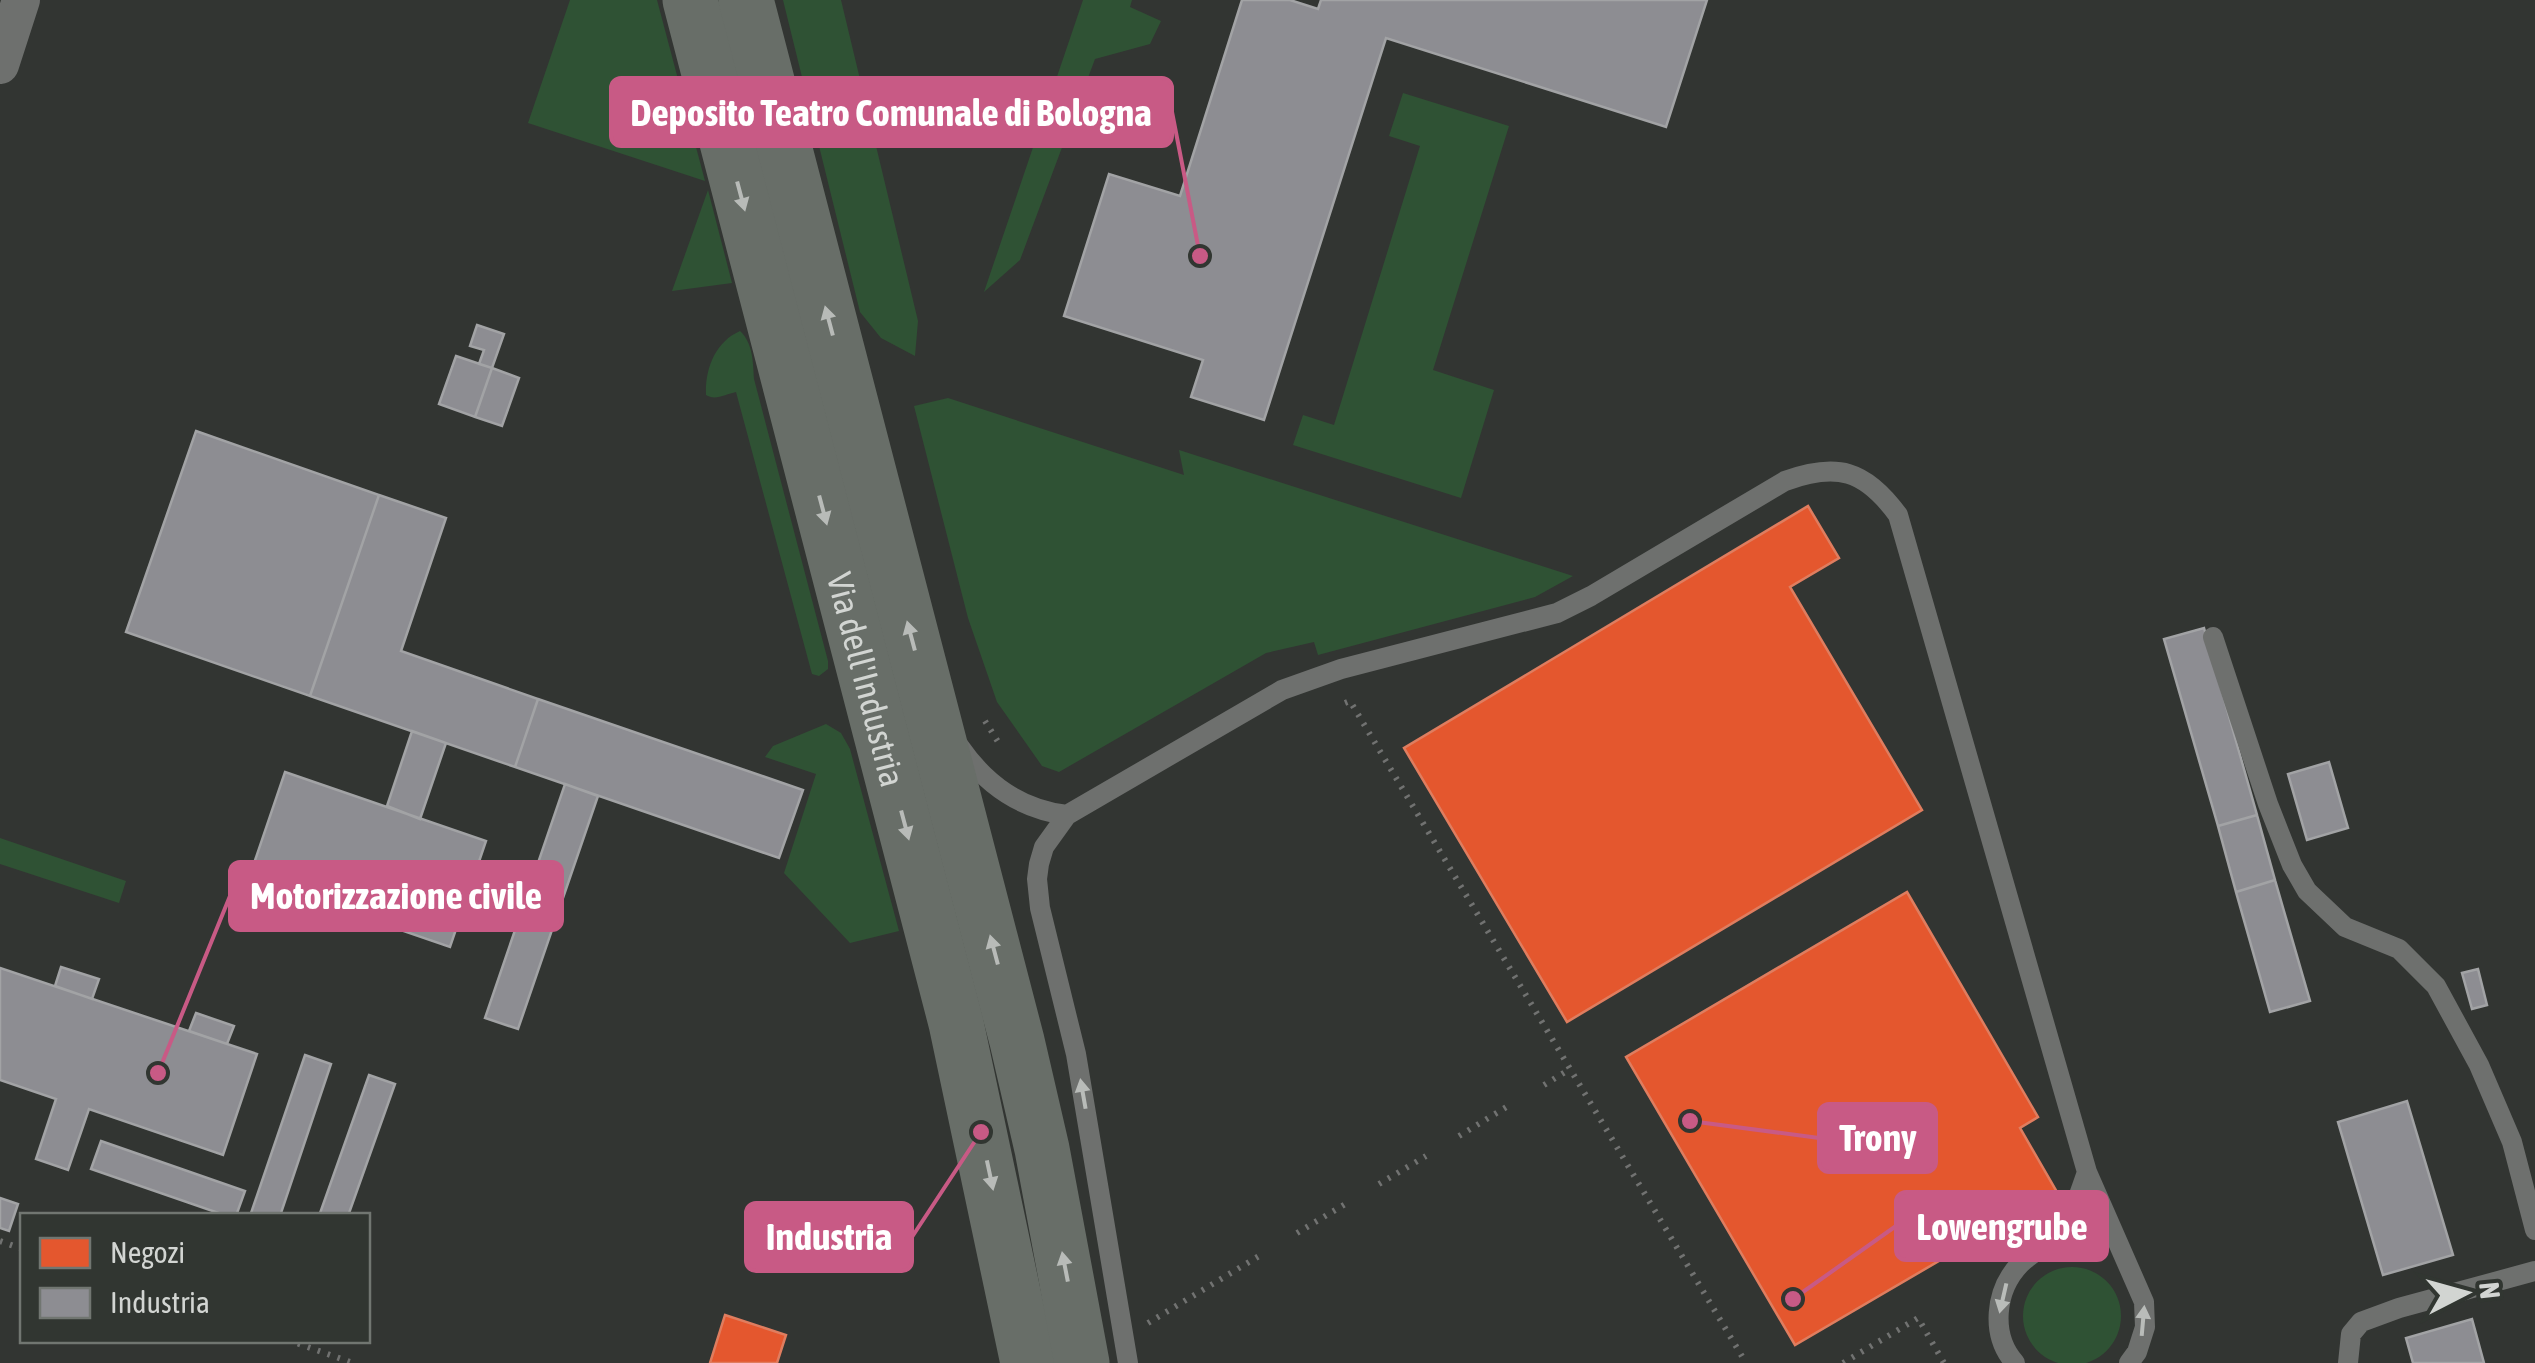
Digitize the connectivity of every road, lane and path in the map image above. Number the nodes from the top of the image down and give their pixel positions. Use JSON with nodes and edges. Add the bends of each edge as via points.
{"nodes":[{"id":1,"x":21,"y":0,"type":"edge"},
{"id":2,"x":690,"y":0,"type":"edge"},
{"id":3,"x":746,"y":0,"type":"edge"},
{"id":4,"x":0,"y":64,"type":"edge"},
{"id":5,"x":2214,"y":636,"type":"dead end"},
{"id":6,"x":928,"y":699,"type":"junction"},
{"id":7,"x":1338,"y":704,"type":"dead end"},
{"id":8,"x":1067,"y":814,"type":"junction"},
{"id":9,"x":1570,"y":1069,"type":"junction"},
{"id":10,"x":1544,"y":1085,"type":"dead end"},
{"id":11,"x":1508,"y":1106,"type":"dead end"},
{"id":12,"x":1459,"y":1136,"type":"dead end"},
{"id":13,"x":1426,"y":1156,"type":"dead end"},
{"id":14,"x":2086,"y":1172,"type":"junction"},
{"id":15,"x":1379,"y":1184,"type":"dead end"},
{"id":16,"x":1347,"y":1204,"type":"dead end"},
{"id":17,"x":2535,"y":1230,"type":"edge"},
{"id":18,"x":1297,"y":1233,"type":"dead end"},
{"id":19,"x":1264,"y":1253,"type":"dead end"},
{"id":20,"x":2535,"y":1271,"type":"edge"},
{"id":21,"x":1147,"y":1324,"type":"dead end"},
{"id":22,"x":296,"y":1343,"type":"edge"},
{"id":23,"x":353,"y":1363,"type":"edge"},
{"id":24,"x":1028,"y":1363,"type":"edge"},
{"id":25,"x":1082,"y":1363,"type":"edge"},
{"id":26,"x":1128,"y":1363,"type":"edge"},
{"id":27,"x":1746,"y":1363,"type":"edge"},
{"id":28,"x":1843,"y":1363,"type":"edge"},
{"id":29,"x":1944,"y":1363,"type":"edge"},
{"id":30,"x":2015,"y":1363,"type":"edge"},
{"id":31,"x":2128,"y":1363,"type":"edge"},
{"id":32,"x":2348,"y":1363,"type":"edge"}],
"edges":[{"from":1,"to":4,"type":"street"},
{"from":2,"to":24,"type":"main road","name":"Via dell'Industria","one_way":true,"via":[[956,1023]]},
{"from":6,"to":3,"type":"main road","name":"Via dell'Industria","one_way":true},
{"from":5,"to":17,"type":"lane","via":[[2292,865],[2345,927],[2398,949],[2436,986],[2512,1142]]},
{"from":6,"to":8,"type":"lane","via":[[988,780],[1021,803]]},
{"from":25,"to":6,"type":"main road","name":"Via dell'Industria","one_way":true,"via":[[1042,1149]]},
{"from":7,"to":9,"type":"path","via":[[1350,702]]},
{"from":8,"to":14,"type":"lane","via":[[1292,686],[1557,613],[1785,481],[1825,470],[1861,478],[1898,514],[1908,543]]},
{"from":26,"to":8,"type":"lane","one_way":true,"via":[[1076,1054],[1040,908],[1039,864]]},
{"from":9,"to":10,"type":"path"},
{"from":9,"to":27,"type":"path"},
{"from":11,"to":12,"type":"path"},
{"from":13,"to":15,"type":"path"},
{"from":14,"to":30,"type":"lane","one_way":true,"via":[[2061,1230],[2006,1281],[1999,1332]]},
{"from":31,"to":14,"type":"lane","one_way":true,"via":[[2145,1328],[2144,1302]]},
{"from":16,"to":18,"type":"path"},
{"from":19,"to":21,"type":"path"},
{"from":20,"to":32,"type":"lane","via":[[2361,1322],[2351,1334]]},
{"from":22,"to":23,"type":"path"},
{"from":28,"to":29,"type":"path","via":[[1918,1318]]}]}
